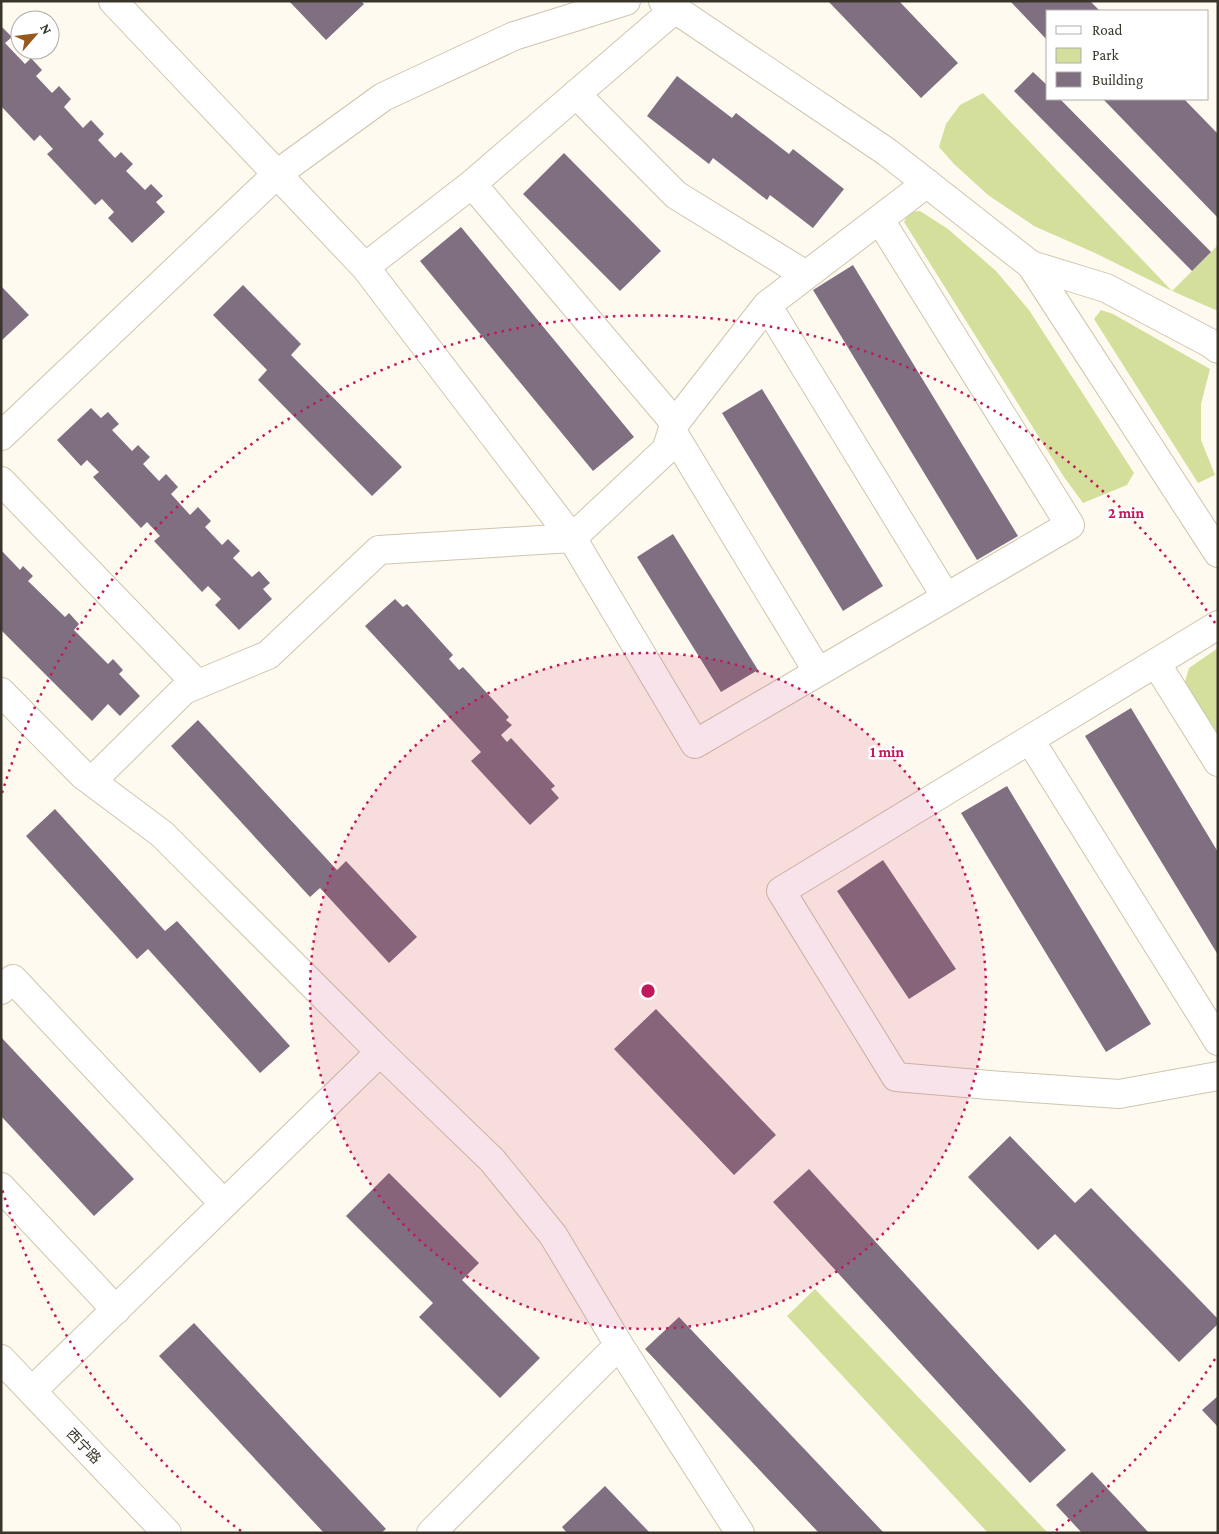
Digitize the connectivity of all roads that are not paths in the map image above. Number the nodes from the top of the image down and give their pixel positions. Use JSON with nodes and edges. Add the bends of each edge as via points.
{"nodes":[{"id":1,"x":113,"y":1,"type":"edge"},
{"id":2,"x":626,"y":1,"type":"edge"},
{"id":3,"x":669,"y":5,"type":"edge"},
{"id":4,"x":576,"y":94,"type":"junction"},
{"id":5,"x":277,"y":174,"type":"junction"},
{"id":6,"x":927,"y":183,"type":"junction"},
{"id":7,"x":472,"y":184,"type":"junction"},
{"id":8,"x":880,"y":220,"type":"junction"},
{"id":9,"x":1031,"y":264,"type":"junction"},
{"id":10,"x":365,"y":267,"type":"junction"},
{"id":11,"x":806,"y":275,"type":"junction"},
{"id":12,"x":767,"y":305,"type":"junction"},
{"id":13,"x":1218,"y":349,"type":"edge"},
{"id":14,"x":673,"y":427,"type":"junction"},
{"id":15,"x":1,"y":436,"type":"edge"},
{"id":16,"x":1,"y":481,"type":"edge"},
{"id":17,"x":572,"y":538,"type":"junction"},
{"id":18,"x":1218,"y":553,"type":"edge"},
{"id":19,"x":946,"y":597,"type":"junction"},
{"id":20,"x":1218,"y":625,"type":"edge"},
{"id":21,"x":1156,"y":663,"type":"junction"},
{"id":22,"x":818,"y":672,"type":"junction"},
{"id":23,"x":196,"y":684,"type":"junction"},
{"id":24,"x":1,"y":692,"type":"edge"},
{"id":25,"x":1030,"y":740,"type":"junction"},
{"id":26,"x":1218,"y":762,"type":"edge"},
{"id":27,"x":92,"y":781,"type":"junction"},
{"id":28,"x":1,"y":990,"type":"edge"},
{"id":29,"x":1218,"y":1041,"type":"edge"},
{"id":30,"x":380,"y":1052,"type":"junction"},
{"id":31,"x":1218,"y":1076,"type":"edge"},
{"id":32,"x":1,"y":1187,"type":"edge"},
{"id":33,"x":224,"y":1204,"type":"junction"},
{"id":34,"x":116,"y":1310,"type":"junction"},
{"id":35,"x":619,"y":1345,"type":"junction"},
{"id":36,"x":1,"y":1359,"type":"edge"},
{"id":37,"x":32,"y":1391,"type":"junction"},
{"id":38,"x":167,"y":1533,"type":"edge"},
{"id":39,"x":431,"y":1533,"type":"edge"},
{"id":40,"x":740,"y":1533,"type":"edge"}],
"edges":[{"from":1,"to":5,"type":"street"},
{"from":2,"to":5,"type":"street","via":[[514,36],[383,97]]},
{"from":3,"to":4,"type":"street"},
{"from":3,"to":6,"type":"street","via":[[887,152]]},
{"from":4,"to":7,"type":"street"},
{"from":4,"to":11,"type":"street","via":[[676,195]]},
{"from":5,"to":10,"type":"street"},
{"from":5,"to":15,"type":"street"},
{"from":6,"to":8,"type":"street"},
{"from":6,"to":9,"type":"street"},
{"from":7,"to":10,"type":"street"},
{"from":7,"to":14,"type":"street"},
{"from":8,"to":11,"type":"street"},
{"from":8,"to":19,"type":"street","via":[[1070,525]]},
{"from":9,"to":13,"type":"street","via":[[1106,288]]},
{"from":9,"to":18,"type":"street"},
{"from":10,"to":17,"type":"street"},
{"from":11,"to":12,"type":"street"},
{"from":12,"to":14,"type":"street"},
{"from":12,"to":19,"type":"street"},
{"from":14,"to":17,"type":"street","via":[[666,450]]},
{"from":14,"to":22,"type":"street"},
{"from":16,"to":23,"type":"street"},
{"from":17,"to":22,"type":"street","via":[[695,744]]},
{"from":17,"to":23,"type":"street","via":[[379,550],[268,655]]},
{"from":19,"to":22,"type":"street"},
{"from":20,"to":21,"type":"street"},
{"from":21,"to":25,"type":"street"},
{"from":21,"to":26,"type":"street"},
{"from":23,"to":27,"type":"street","via":[[184,690]]},
{"from":24,"to":27,"type":"street"},
{"from":25,"to":29,"type":"street"},
{"from":25,"to":31,"type":"street","via":[[781,891],[896,1077],[1119,1094]]},
{"from":27,"to":30,"type":"street","via":[[162,834]]},
{"from":28,"to":33,"type":"street","via":[[13,980]]},
{"from":30,"to":33,"type":"street"},
{"from":30,"to":35,"type":"street","via":[[492,1160],[553,1235]]},
{"from":32,"to":34,"type":"street"},
{"from":33,"to":34,"type":"street"},
{"from":34,"to":37,"type":"street"},
{"from":35,"to":39,"type":"street"},
{"from":35,"to":40,"type":"street"},
{"from":36,"to":37,"type":"street","name":"西宁路"},
{"from":37,"to":38,"type":"street","name":"西宁路"}]}
